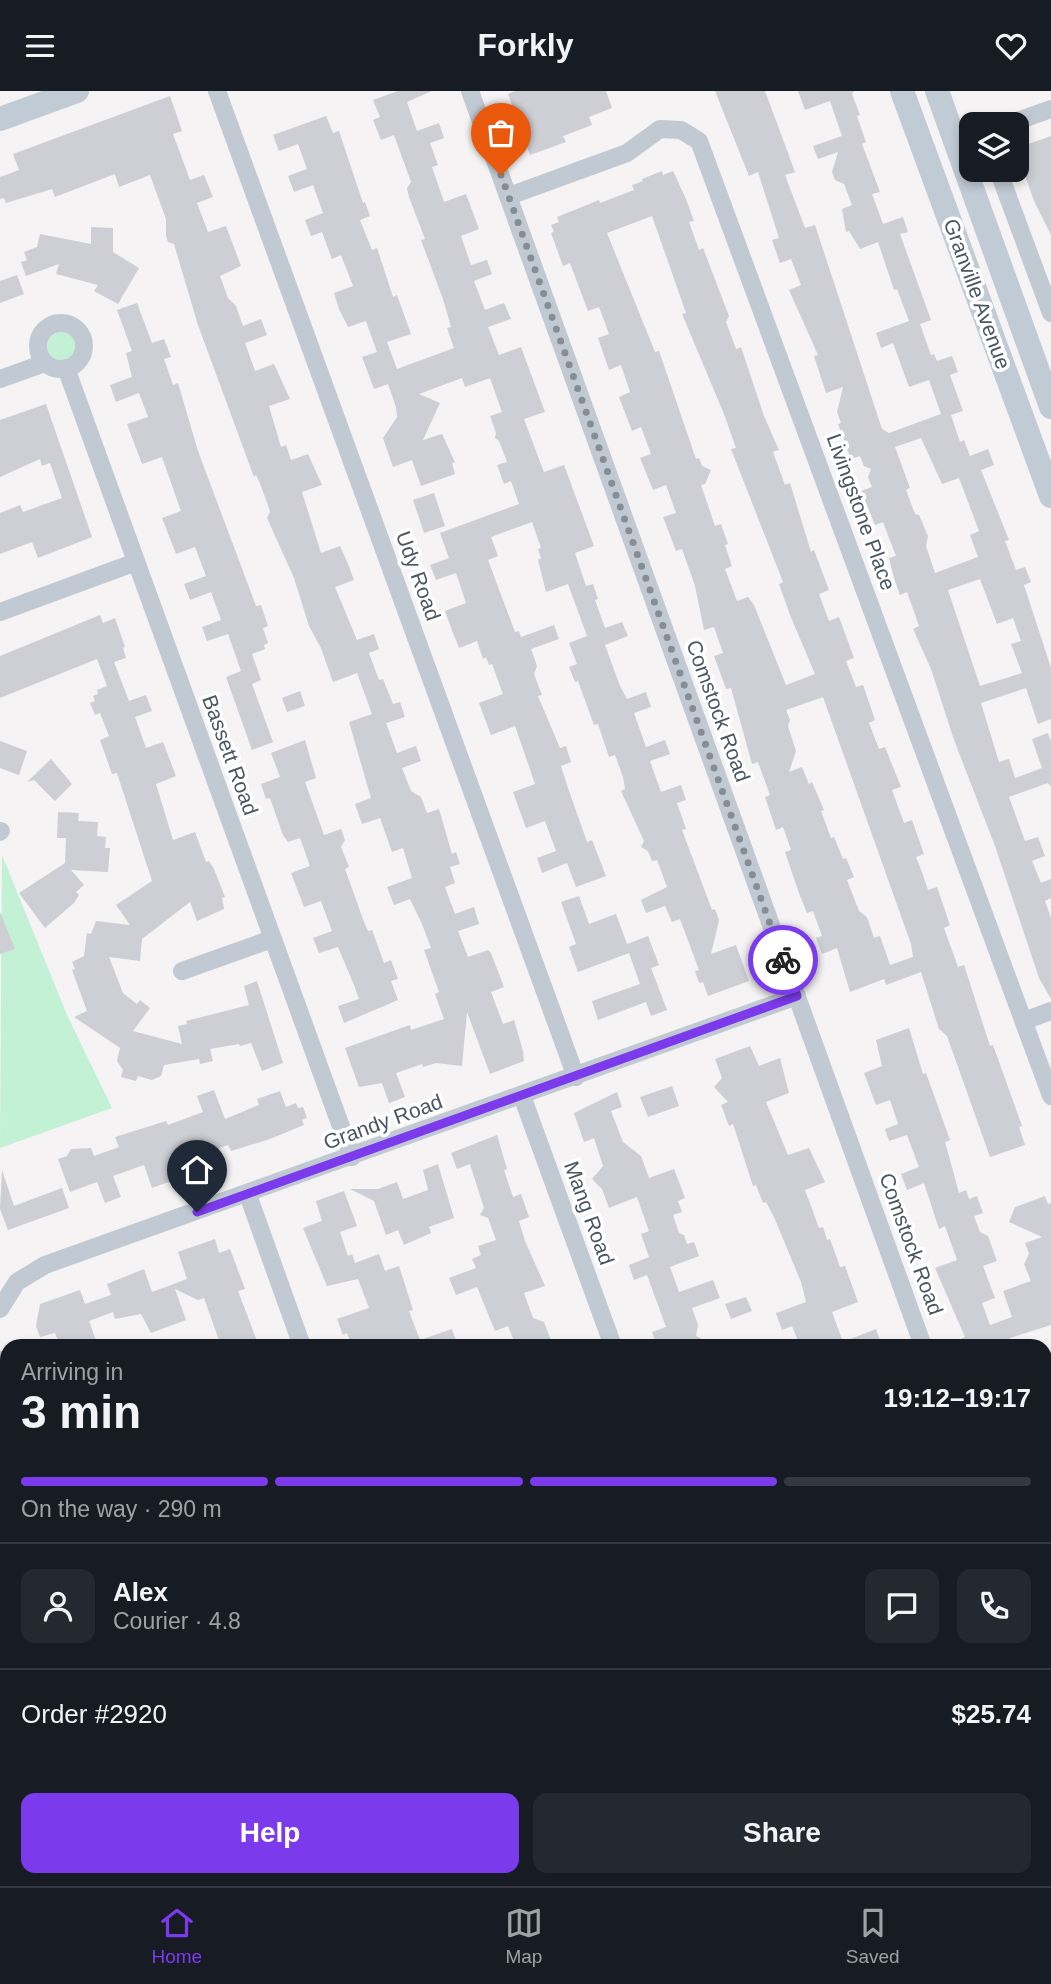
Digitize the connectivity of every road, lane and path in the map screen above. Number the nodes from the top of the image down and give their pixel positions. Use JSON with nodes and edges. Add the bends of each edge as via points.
{"nodes":[{"id":1,"x":77,"y":91,"type":"edge"},
{"id":2,"x":217,"y":91,"type":"edge"},
{"id":3,"x":470,"y":91,"type":"edge"},
{"id":4,"x":902,"y":91,"type":"edge"},
{"id":5,"x":937,"y":91,"type":"edge"},
{"id":6,"x":1051,"y":109,"type":"edge"},
{"id":7,"x":1029,"y":117,"type":"edge"},
{"id":8,"x":0,"y":119,"type":"edge"},
{"id":9,"x":1002,"y":182,"type":"edge"},
{"id":10,"x":509,"y":197,"type":"junction"},
{"id":11,"x":1051,"y":313,"type":"edge"},
{"id":12,"x":45,"y":363,"type":"junction"},
{"id":13,"x":66,"y":368,"type":"junction"},
{"id":14,"x":0,"y":379,"type":"edge"},
{"id":15,"x":1051,"y":407,"type":"edge"},
{"id":16,"x":1051,"y":496,"type":"edge"},
{"id":17,"x":136,"y":562,"type":"junction"},
{"id":18,"x":0,"y":612,"type":"edge"},
{"id":19,"x":272,"y":939,"type":"junction"},
{"id":20,"x":182,"y":971,"type":"dead end"},
{"id":21,"x":797,"y":996,"type":"junction"},
{"id":22,"x":1051,"y":1011,"type":"edge"},
{"id":23,"x":1024,"y":1021,"type":"junction"},
{"id":24,"x":576,"y":1077,"type":"junction"},
{"id":25,"x":522,"y":1096,"type":"junction"},
{"id":26,"x":1051,"y":1096,"type":"edge"},
{"id":27,"x":352,"y":1157,"type":"junction"},
{"id":28,"x":248,"y":1195,"type":"junction"},
{"id":29,"x":0,"y":1309,"type":"edge"},
{"id":30,"x":299,"y":1339,"type":"edge"},
{"id":31,"x":610,"y":1339,"type":"edge"},
{"id":32,"x":920,"y":1339,"type":"edge"}],
"edges":[{"from":1,"to":8,"type":"main road"},
{"from":2,"to":24,"type":"street","name":"Udy Road"},
{"from":3,"to":10,"type":"street","name":"Comstock Road"},
{"from":4,"to":16,"type":"main road","name":"Granville Avenue"},
{"from":5,"to":15,"type":"main road","name":"Granville Avenue"},
{"from":6,"to":7,"type":"street"},
{"from":9,"to":11,"type":"street"},
{"from":10,"to":21,"type":"street","name":"Comstock Road"},
{"from":10,"to":23,"type":"street","name":"Livingstone Place","via":[[627,153],[660,129],[681,130],[699,141]]},
{"from":12,"to":13,"type":"street"},
{"from":12,"to":13,"type":"street","via":[[38,350],[40,334],[52,324],[68,323],[80,332],[84,346],[79,360]]},
{"from":12,"to":14,"type":"street"},
{"from":13,"to":17,"type":"street","name":"Bassett Road"},
{"from":17,"to":18,"type":"street"},
{"from":17,"to":19,"type":"street","name":"Bassett Road"},
{"from":19,"to":20,"type":"street"},
{"from":19,"to":27,"type":"street","name":"Bassett Road"},
{"from":21,"to":24,"type":"street","name":"Grandy Road"},
{"from":21,"to":32,"type":"street","name":"Comstock Road"},
{"from":22,"to":23,"type":"street"},
{"from":23,"to":26,"type":"street","name":"Livingstone Place"},
{"from":24,"to":25,"type":"street","name":"Grandy Road"},
{"from":25,"to":27,"type":"street","name":"Grandy Road"},
{"from":25,"to":31,"type":"street","name":"Mang Road"},
{"from":27,"to":28,"type":"street","name":"Grandy Road"},
{"from":28,"to":29,"type":"street","name":"Grandy Road","via":[[45,1265],[18,1282]]},
{"from":28,"to":30,"type":"street"}]}
